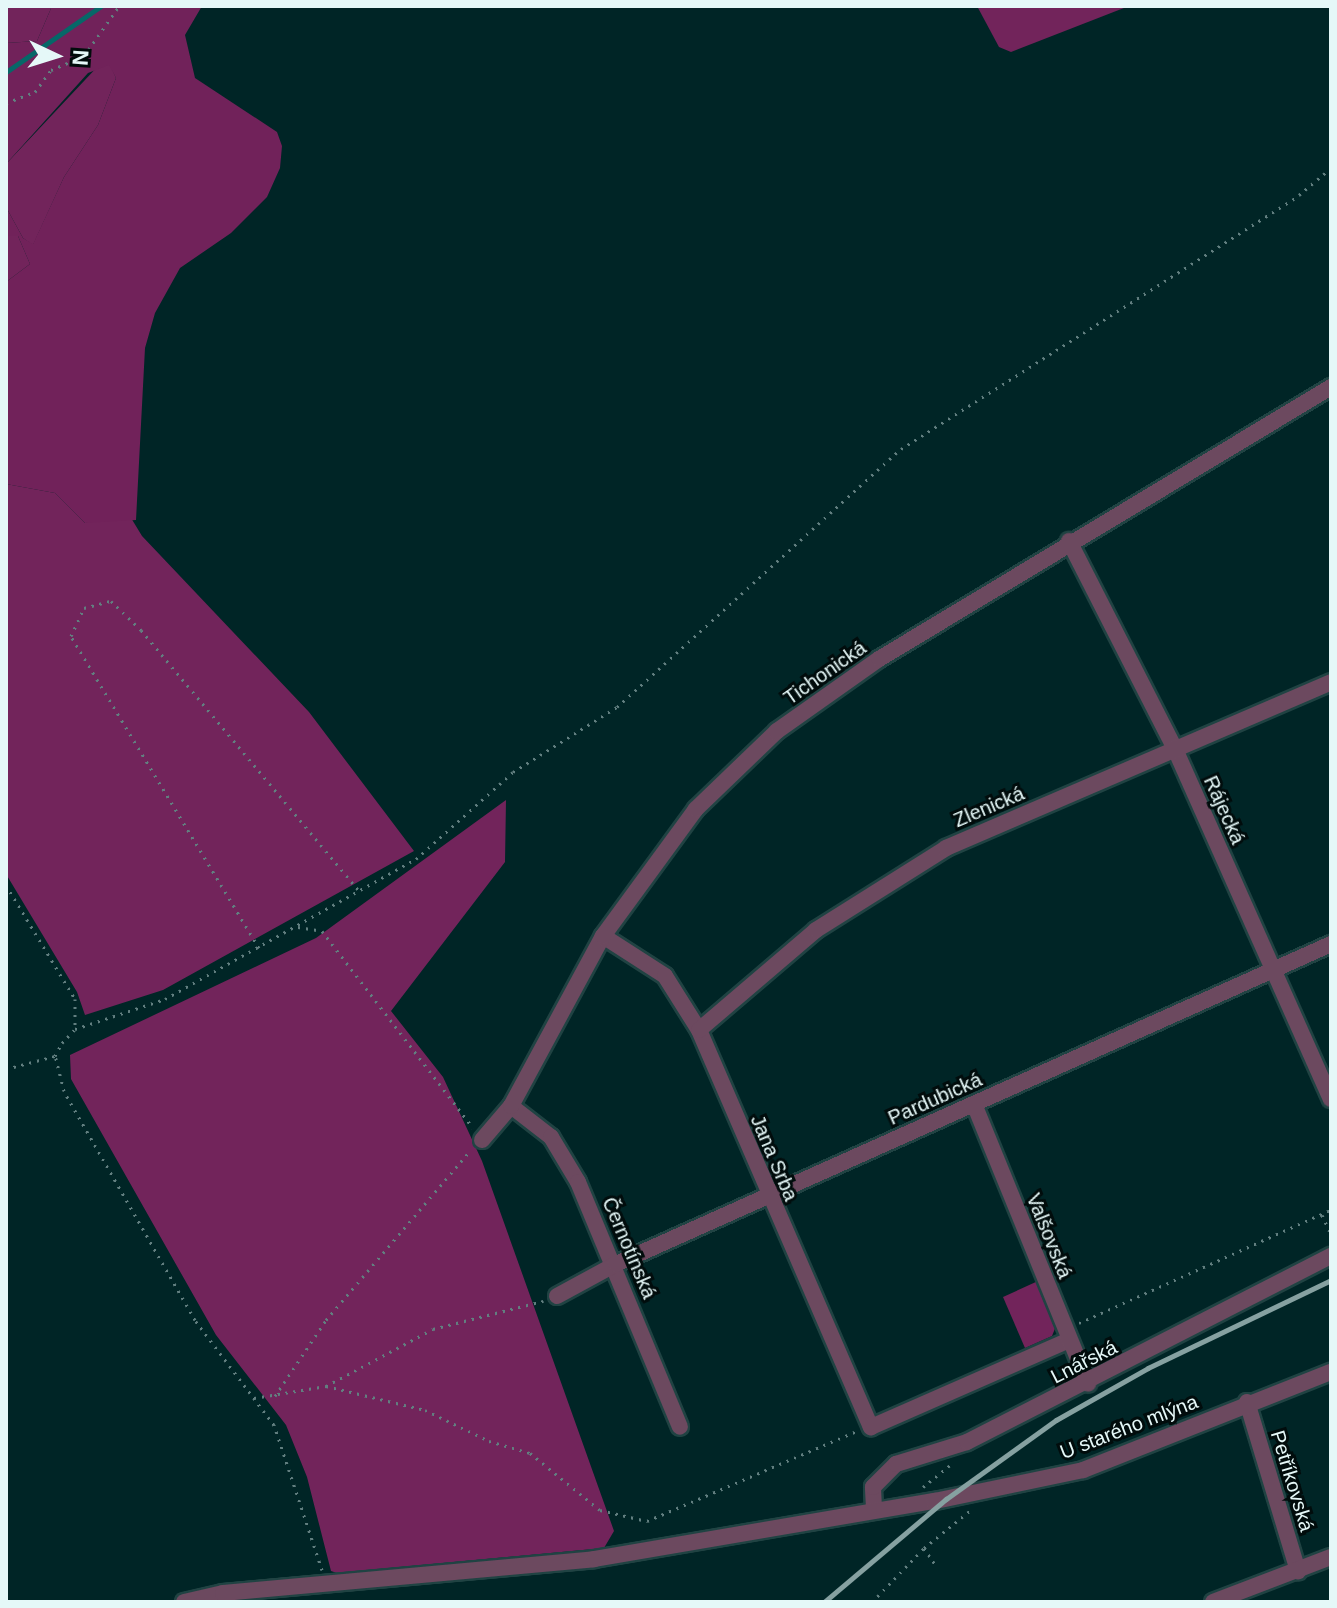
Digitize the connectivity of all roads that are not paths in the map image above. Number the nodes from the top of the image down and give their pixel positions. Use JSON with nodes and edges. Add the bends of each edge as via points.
{"nodes":[{"id":1,"x":1331,"y":387,"type":"edge"},
{"id":2,"x":1069,"y":541,"type":"junction"},
{"id":3,"x":1331,"y":682,"type":"edge"},
{"id":4,"x":1175,"y":749,"type":"junction"},
{"id":5,"x":603,"y":936,"type":"junction"},
{"id":6,"x":1331,"y":944,"type":"edge"},
{"id":7,"x":1272,"y":970,"type":"junction"},
{"id":8,"x":699,"y":1030,"type":"junction"},
{"id":9,"x":1331,"y":1099,"type":"edge"},
{"id":10,"x":974,"y":1104,"type":"junction"},
{"id":11,"x":511,"y":1106,"type":"junction"},
{"id":12,"x":482,"y":1140,"type":"road end"},
{"id":13,"x":767,"y":1195,"type":"junction"},
{"id":14,"x":1331,"y":1256,"type":"edge"},
{"id":15,"x":616,"y":1264,"type":"junction"},
{"id":16,"x":557,"y":1296,"type":"road end"},
{"id":17,"x":1067,"y":1335,"type":"junction"},
{"id":18,"x":1331,"y":1372,"type":"edge"},
{"id":19,"x":1088,"y":1384,"type":"junction"},
{"id":20,"x":1247,"y":1402,"type":"junction"},
{"id":21,"x":680,"y":1427,"type":"dead end"},
{"id":22,"x":871,"y":1427,"type":"joint"},
{"id":23,"x":874,"y":1508,"type":"junction"},
{"id":24,"x":1331,"y":1557,"type":"edge"},
{"id":25,"x":1298,"y":1571,"type":"junction"},
{"id":26,"x":184,"y":1602,"type":"edge"},
{"id":27,"x":1213,"y":1602,"type":"edge"}],
"edges":[{"from":1,"to":2,"type":"street","name":"Tichonická"},
{"from":2,"to":4,"type":"street","name":"Rájecká"},
{"from":2,"to":5,"type":"street","name":"Tichonická","via":[[879,659],[777,731],[696,809]]},
{"from":3,"to":4,"type":"street","name":"Zlenická"},
{"from":4,"to":7,"type":"street","name":"Rájecká"},
{"from":4,"to":8,"type":"street","name":"Zlenická","via":[[946,848],[816,930]]},
{"from":5,"to":8,"type":"street","name":"Jana Srba","via":[[665,976]]},
{"from":5,"to":11,"type":"street","name":"Tichonická"},
{"from":6,"to":7,"type":"street","name":"Pardubická"},
{"from":7,"to":9,"type":"street","name":"Rájecká"},
{"from":7,"to":10,"type":"street","name":"Pardubická"},
{"from":8,"to":13,"type":"street","name":"Jana Srba"},
{"from":10,"to":13,"type":"street","name":"Pardubická"},
{"from":10,"to":17,"type":"street","name":"Valšovská"},
{"from":11,"to":12,"type":"street","name":"Tichonická"},
{"from":11,"to":15,"type":"street","name":"Černotínská","via":[[551,1137]]},
{"from":13,"to":15,"type":"street","name":"Pardubická"},
{"from":13,"to":22,"type":"street","name":"Jana Srba"},
{"from":14,"to":19,"type":"street","name":"Lnářská"},
{"from":15,"to":16,"type":"street","name":"Pardubická"},
{"from":15,"to":21,"type":"street","name":"Černotínská"},
{"from":17,"to":19,"type":"street","name":"Valšovská"},
{"from":17,"to":22,"type":"street","name":"Lnářská"},
{"from":18,"to":20,"type":"street","name":"U starého mlýna"},
{"from":19,"to":23,"type":"street","name":"Lnářská","via":[[967,1442],[896,1464],[873,1487]]},
{"from":20,"to":23,"type":"street","name":"U starého mlýna","via":[[1083,1470],[935,1501]]},
{"from":20,"to":25,"type":"street","name":"Petříkovská"},
{"from":23,"to":26,"type":"street","name":"U starého mlýna","via":[[594,1559]]},
{"from":24,"to":25,"type":"street"},
{"from":25,"to":27,"type":"street"}]}
